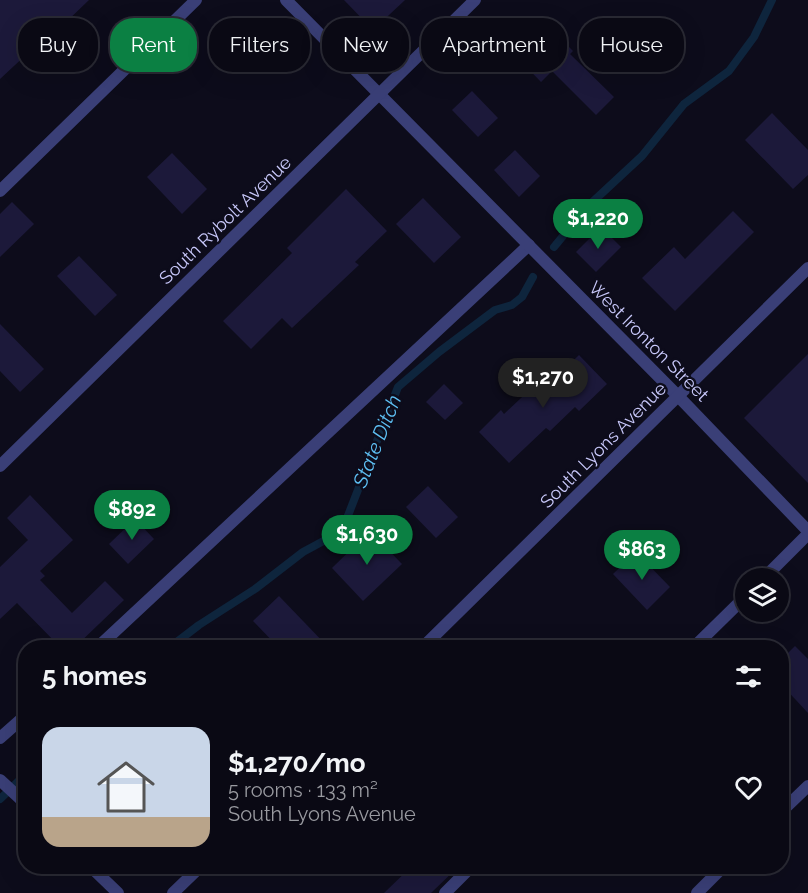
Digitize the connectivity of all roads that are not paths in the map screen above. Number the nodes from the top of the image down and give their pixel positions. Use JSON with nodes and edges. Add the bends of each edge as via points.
{"nodes":[{"id":1,"x":196,"y":0,"type":"edge"},
{"id":2,"x":286,"y":0,"type":"edge"},
{"id":3,"x":476,"y":0,"type":"edge"},
{"id":4,"x":379,"y":95,"type":"junction"},
{"id":5,"x":0,"y":190,"type":"edge"},
{"id":6,"x":529,"y":245,"type":"junction"},
{"id":7,"x":808,"y":268,"type":"edge"},
{"id":8,"x":678,"y":396,"type":"junction"},
{"id":9,"x":0,"y":465,"type":"edge"},
{"id":10,"x":808,"y":532,"type":"edge"},
{"id":11,"x":774,"y":568,"type":"edge"},
{"id":12,"x":735,"y":607,"type":"edge"},
{"id":13,"x":106,"y":640,"type":"edge"},
{"id":14,"x":430,"y":640,"type":"edge"},
{"id":15,"x":701,"y":640,"type":"edge"},
{"id":16,"x":18,"y":722,"type":"edge"},
{"id":17,"x":0,"y":738,"type":"edge"},
{"id":18,"x":0,"y":780,"type":"edge"},
{"id":19,"x":808,"y":786,"type":"edge"},
{"id":20,"x":18,"y":797,"type":"edge"},
{"id":21,"x":789,"y":804,"type":"edge"},
{"id":22,"x":98,"y":874,"type":"edge"},
{"id":23,"x":193,"y":874,"type":"edge"},
{"id":24,"x":464,"y":874,"type":"edge"},
{"id":25,"x":716,"y":874,"type":"edge"},
{"id":26,"x":118,"y":893,"type":"edge"},
{"id":27,"x":173,"y":893,"type":"edge"},
{"id":28,"x":445,"y":893,"type":"edge"},
{"id":29,"x":696,"y":893,"type":"edge"}],
"edges":[{"from":1,"to":5,"type":"street"},
{"from":2,"to":4,"type":"street","name":"West Ironton Street"},
{"from":3,"to":4,"type":"street","name":"South Rybolt Avenue"},
{"from":4,"to":6,"type":"street","name":"West Ironton Street"},
{"from":4,"to":9,"type":"street","name":"South Rybolt Avenue"},
{"from":6,"to":8,"type":"street","name":"West Ironton Street"},
{"from":6,"to":13,"type":"street"},
{"from":7,"to":8,"type":"street","name":"South Lyons Avenue"},
{"from":8,"to":10,"type":"street","name":"West Ironton Street"},
{"from":8,"to":14,"type":"street","name":"South Lyons Avenue"},
{"from":10,"to":11,"type":"street"},
{"from":12,"to":15,"type":"street"},
{"from":16,"to":17,"type":"street"},
{"from":18,"to":20,"type":"street"},
{"from":19,"to":21,"type":"street"},
{"from":22,"to":26,"type":"street"},
{"from":23,"to":27,"type":"street"},
{"from":24,"to":28,"type":"street"},
{"from":25,"to":29,"type":"street"}]}
